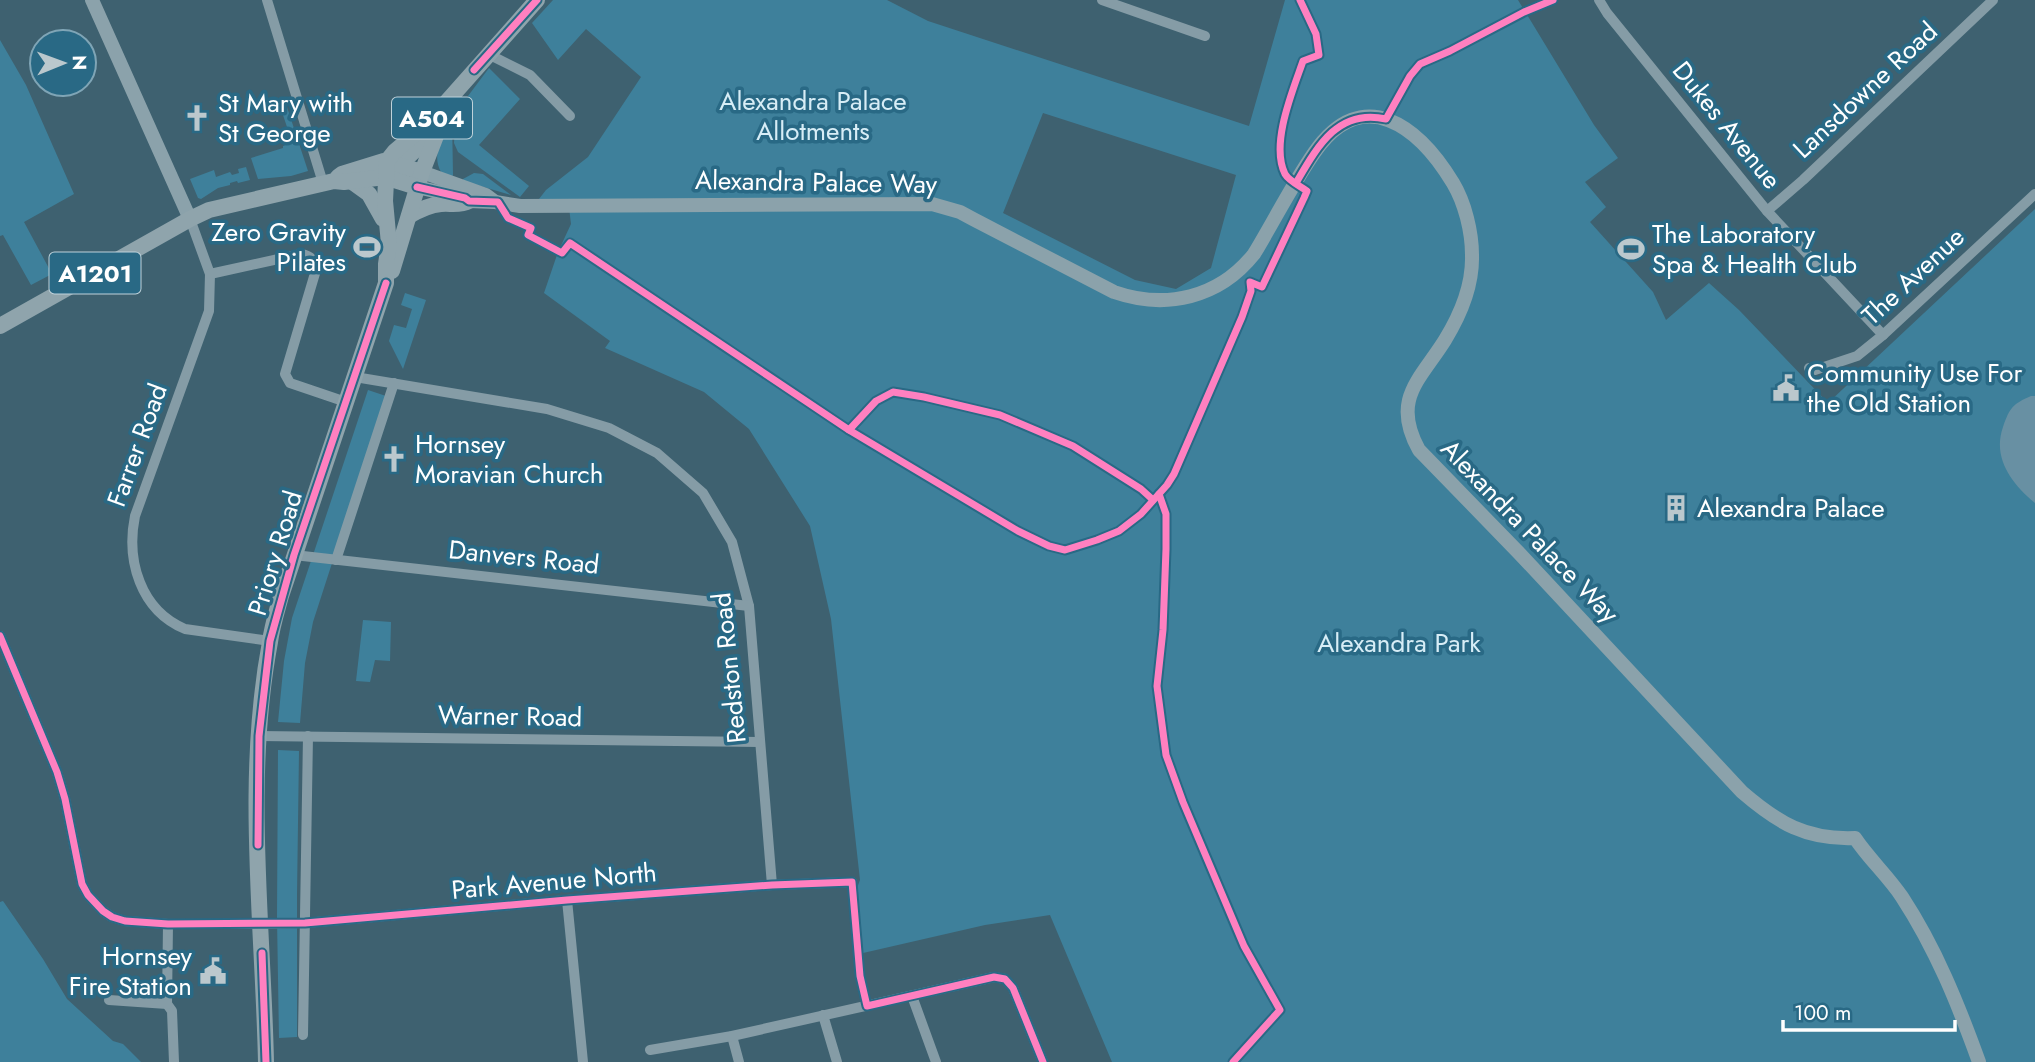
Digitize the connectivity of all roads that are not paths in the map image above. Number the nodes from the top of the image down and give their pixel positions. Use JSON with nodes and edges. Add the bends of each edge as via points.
{"nodes":[{"id":1,"x":92,"y":0,"type":"edge"},
{"id":2,"x":267,"y":0,"type":"edge"},
{"id":3,"x":1101,"y":0,"type":"edge"},
{"id":4,"x":1599,"y":0,"type":"edge"},
{"id":5,"x":1993,"y":0,"type":"edge"},
{"id":6,"x":530,"y":2,"type":"edge"},
{"id":7,"x":1205,"y":36,"type":"dead end"},
{"id":8,"x":488,"y":54,"type":"junction"},
{"id":9,"x":474,"y":70,"type":"junction"},
{"id":10,"x":570,"y":116,"type":"dead end"},
{"id":11,"x":439,"y":128,"type":"junction"},
{"id":12,"x":393,"y":171,"type":"junction"},
{"id":13,"x":420,"y":180,"type":"junction"},
{"id":14,"x":351,"y":181,"type":"junction"},
{"id":15,"x":329,"y":182,"type":"junction"},
{"id":16,"x":2035,"y":194,"type":"edge"},
{"id":17,"x":469,"y":201,"type":"junction"},
{"id":18,"x":495,"y":202,"type":"junction"},
{"id":19,"x":1767,"y":211,"type":"junction"},
{"id":20,"x":409,"y":216,"type":"junction"},
{"id":21,"x":190,"y":219,"type":"junction"},
{"id":22,"x":389,"y":234,"type":"junction"},
{"id":23,"x":210,"y":274,"type":"junction"},
{"id":24,"x":386,"y":283,"type":"junction"},
{"id":25,"x":0,"y":327,"type":"edge"},
{"id":26,"x":1883,"y":335,"type":"junction"},
{"id":27,"x":1809,"y":368,"type":"dead end"},
{"id":28,"x":355,"y":377,"type":"junction"},
{"id":29,"x":394,"y":383,"type":"junction"},
{"id":30,"x":346,"y":402,"type":"junction"},
{"id":31,"x":294,"y":555,"type":"junction"},
{"id":32,"x":336,"y":560,"type":"junction"},
{"id":33,"x":749,"y":606,"type":"junction"},
{"id":34,"x":0,"y":636,"type":"edge"},
{"id":35,"x":270,"y":641,"type":"junction"},
{"id":36,"x":259,"y":736,"type":"junction"},
{"id":37,"x":308,"y":736,"type":"junction"},
{"id":38,"x":760,"y":742,"type":"junction"},
{"id":39,"x":852,"y":882,"type":"dead end"},
{"id":40,"x":772,"y":885,"type":"junction"},
{"id":41,"x":567,"y":900,"type":"junction"},
{"id":42,"x":305,"y":923,"type":"junction"},
{"id":43,"x":168,"y":924,"type":"junction"},
{"id":44,"x":261,"y":924,"type":"junction"},
{"id":45,"x":912,"y":996,"type":"junction"},
{"id":46,"x":109,"y":1000,"type":"dead end"},
{"id":47,"x":167,"y":1004,"type":"junction"},
{"id":48,"x":823,"y":1015,"type":"junction"},
{"id":49,"x":303,"y":1035,"type":"dead end"},
{"id":50,"x":732,"y":1036,"type":"junction"},
{"id":51,"x":650,"y":1050,"type":"dead end"},
{"id":52,"x":174,"y":1062,"type":"edge"},
{"id":53,"x":266,"y":1062,"type":"edge"},
{"id":54,"x":583,"y":1062,"type":"edge"},
{"id":55,"x":738,"y":1062,"type":"edge"},
{"id":56,"x":837,"y":1062,"type":"edge"},
{"id":57,"x":936,"y":1062,"type":"edge"},
{"id":58,"x":1043,"y":1062,"type":"edge"},
{"id":59,"x":1979,"y":1062,"type":"edge"}],
"edges":[{"from":1,"to":21,"type":"street"},
{"from":2,"to":15,"type":"street","via":[[318,165]]},
{"from":3,"to":7,"type":"street"},
{"from":4,"to":19,"type":"street","name":"Dukes Avenue"},
{"from":5,"to":19,"type":"street","name":"Lansdowne Road"},
{"from":6,"to":8,"type":"main road","number":"A504"},
{"from":8,"to":9,"type":"main road","number":"A504"},
{"from":8,"to":10,"type":"street","via":[[530,75]]},
{"from":9,"to":11,"type":"main road","number":"A504"},
{"from":9,"to":12,"type":"main road","number":"A504","via":[[427,124],[395,151]]},
{"from":11,"to":12,"type":"main road","number":"A1201"},
{"from":11,"to":13,"type":"main road","number":"A504"},
{"from":12,"to":13,"type":"main road"},
{"from":12,"to":14,"type":"main road","number":"A1201"},
{"from":12,"to":15,"type":"main road","number":"A1201","via":[[342,174]]},
{"from":12,"to":22,"type":"main road","name":"Priory Road","number":"A504","via":[[385,201]]},
{"from":13,"to":17,"type":"street","name":"Alexandra Palace Way"},
{"from":13,"to":18,"type":"street","name":"Alexandra Palace Way","via":[[486,195]]},
{"from":13,"to":20,"type":"main road","number":"A504"},
{"from":14,"to":15,"type":"main road","number":"A1201"},
{"from":14,"to":22,"type":"main road","via":[[374,200]]},
{"from":15,"to":21,"type":"main road","number":"A1201","via":[[231,203]]},
{"from":16,"to":26,"type":"street","name":"The Avenue"},
{"from":17,"to":18,"type":"street","name":"Alexandra Palace Way"},
{"from":17,"to":20,"type":"main road","via":[[432,205]]},
{"from":18,"to":59,"type":"street","name":"Alexandra Palace Way","via":[[551,207],[932,204],[960,212],[1114,292],[1132,299],[1168,301],[1210,289],[1246,264],[1314,153],[1336,127],[1375,116],[1398,124],[1421,141],[1454,184],[1472,256],[1460,314],[1414,384],[1409,401],[1408,421],[1419,450],[1742,792],[1790,827],[1820,837],[1855,838],[1886,873],[1922,928],[1956,998]]},
{"from":19,"to":26,"type":"street","name":"Dukes Avenue"},
{"from":20,"to":24,"type":"main road","number":"A504","via":[[396,265]]},
{"from":21,"to":23,"type":"street","name":"Farrer Road"},
{"from":21,"to":25,"type":"main road","number":"A1201"},
{"from":22,"to":24,"type":"main road","name":"Priory Road","number":"A504"},
{"from":23,"to":30,"type":"street","via":[[302,254],[313,259],[316,270],[285,378]]},
{"from":23,"to":35,"type":"street","name":"Farrer Road","via":[[205,325],[135,516],[131,533],[134,565],[148,598],[174,624]]},
{"from":24,"to":28,"type":"main road","name":"Priory Road","number":"A504"},
{"from":26,"to":27,"type":"street","name":"The Avenue","via":[[1857,356]]},
{"from":28,"to":29,"type":"street","name":"Redston Road"},
{"from":28,"to":30,"type":"main road","name":"Priory Road","number":"A504"},
{"from":29,"to":32,"type":"street"},
{"from":29,"to":33,"type":"street","name":"Redston Road","via":[[547,409],[609,428],[657,453],[703,494],[732,542]]},
{"from":30,"to":31,"type":"main road","name":"Priory Road","number":"A504"},
{"from":31,"to":32,"type":"street","name":"Danvers Road"},
{"from":31,"to":35,"type":"main road","name":"Priory Road","number":"A504"},
{"from":32,"to":33,"type":"street","name":"Danvers Road"},
{"from":33,"to":38,"type":"street","name":"Redston Road"},
{"from":34,"to":43,"type":"street","name":"Park Avenue North","via":[[57,772],[88,895],[112,917]]},
{"from":35,"to":36,"type":"main road","name":"Priory Road","number":"A504"},
{"from":36,"to":37,"type":"street","name":"Warner Road"},
{"from":36,"to":44,"type":"main road","name":"Priory Road","number":"A504"},
{"from":37,"to":38,"type":"street","name":"Warner Road"},
{"from":37,"to":42,"type":"street"},
{"from":38,"to":40,"type":"street","name":"Redston Road"},
{"from":39,"to":40,"type":"street","name":"Park Avenue North"},
{"from":40,"to":41,"type":"street","name":"Park Avenue North"},
{"from":41,"to":42,"type":"street","name":"Park Avenue North"},
{"from":41,"to":54,"type":"street"},
{"from":42,"to":44,"type":"street","name":"Park Avenue North"},
{"from":42,"to":49,"type":"street"},
{"from":43,"to":44,"type":"street","name":"Park Avenue North"},
{"from":43,"to":47,"type":"street"},
{"from":44,"to":53,"type":"main road","name":"Priory Road","number":"A504"},
{"from":45,"to":48,"type":"street"},
{"from":45,"to":57,"type":"street"},
{"from":45,"to":58,"type":"street","via":[[994,977],[1004,979],[1013,988]]},
{"from":46,"to":47,"type":"street"},
{"from":47,"to":52,"type":"street","via":[[172,1011]]},
{"from":48,"to":50,"type":"street"},
{"from":48,"to":56,"type":"street"},
{"from":50,"to":51,"type":"street"},
{"from":50,"to":55,"type":"street"}]}
